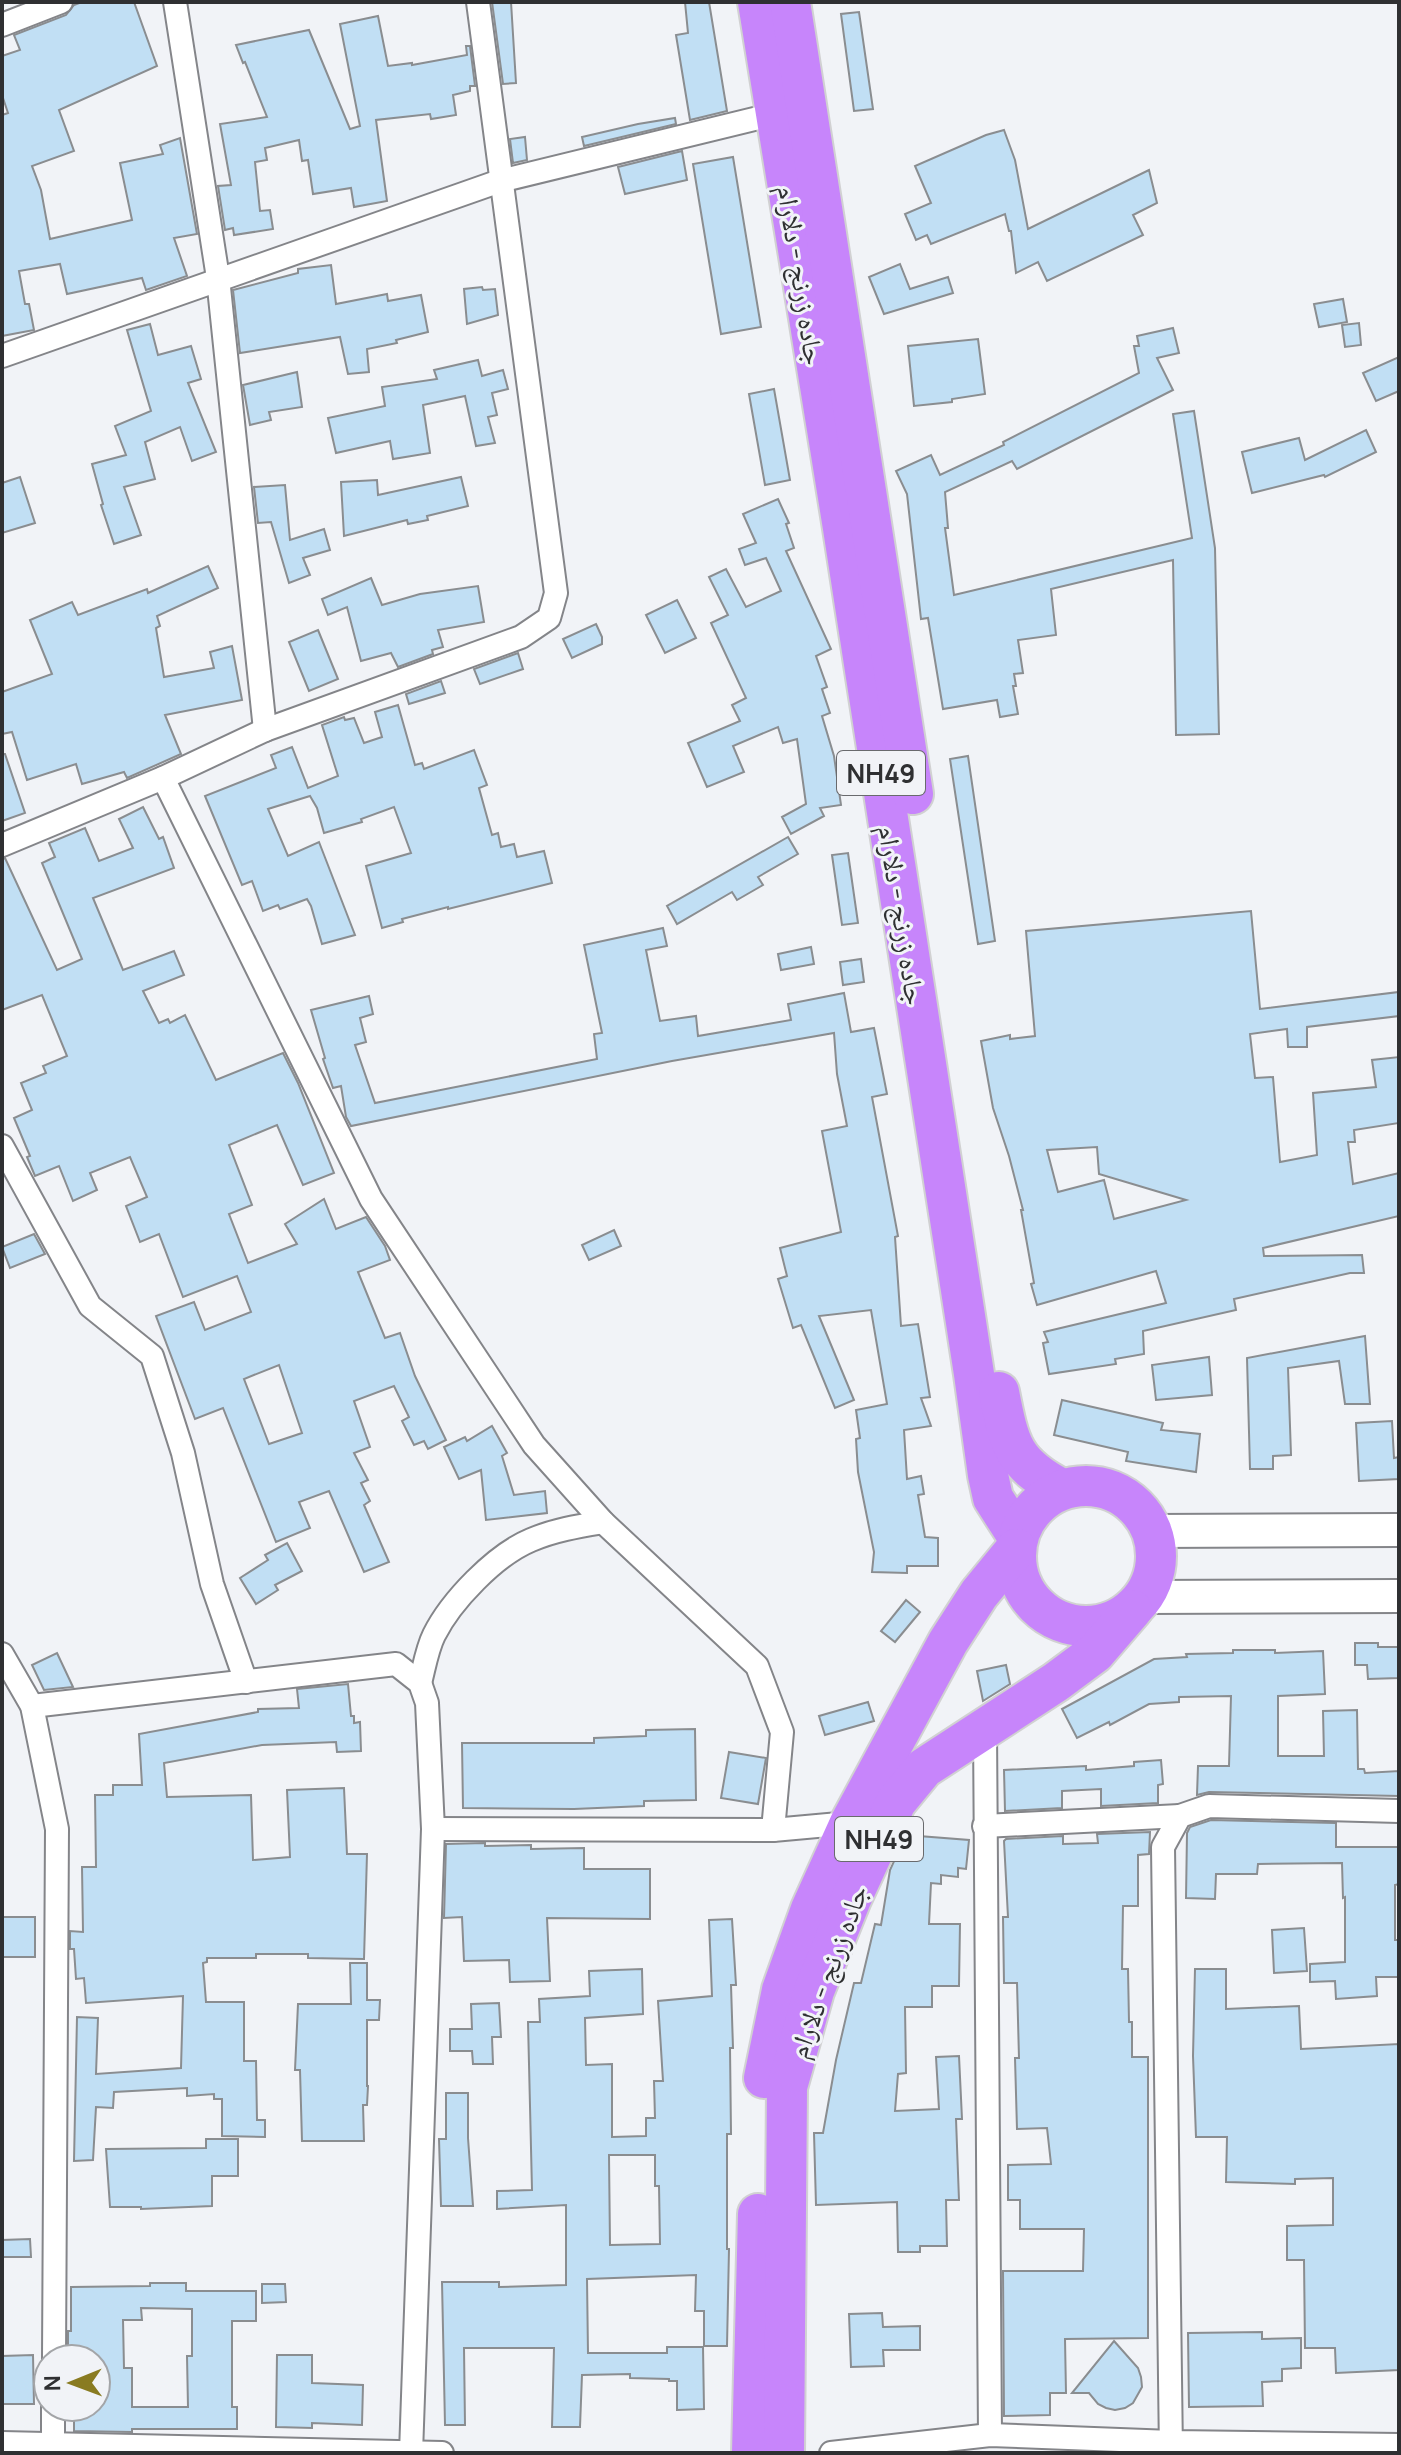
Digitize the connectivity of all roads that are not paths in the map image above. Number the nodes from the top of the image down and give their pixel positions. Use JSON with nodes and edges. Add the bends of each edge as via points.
{"nodes":[{"id":1,"x":61,"y":2,"type":"edge"},
{"id":2,"x":175,"y":2,"type":"edge"},
{"id":3,"x":478,"y":2,"type":"edge"},
{"id":4,"x":758,"y":2,"type":"edge"},
{"id":5,"x":790,"y":2,"type":"edge"},
{"id":6,"x":2,"y":25,"type":"edge"},
{"id":7,"x":792,"y":110,"type":"junction"},
{"id":8,"x":500,"y":181,"type":"junction"},
{"id":9,"x":218,"y":278,"type":"junction"},
{"id":10,"x":2,"y":356,"type":"edge"},
{"id":11,"x":265,"y":730,"type":"junction"},
{"id":12,"x":163,"y":778,"type":"junction"},
{"id":13,"x":2,"y":845,"type":"edge"},
{"id":14,"x":2,"y":1146,"type":"edge"},
{"id":15,"x":1062,"y":1489,"type":"junction"},
{"id":16,"x":603,"y":1522,"type":"junction"},
{"id":17,"x":1399,"y":1530,"type":"edge"},
{"id":18,"x":1152,"y":1531,"type":"junction"},
{"id":19,"x":1017,"y":1543,"type":"junction"},
{"id":20,"x":1399,"y":1596,"type":"edge"},
{"id":21,"x":1138,"y":1604,"type":"junction"},
{"id":22,"x":2,"y":1654,"type":"edge"},
{"id":23,"x":246,"y":1682,"type":"junction"},
{"id":24,"x":420,"y":1683,"type":"junction"},
{"id":25,"x":32,"y":1706,"type":"junction"},
{"id":26,"x":985,"y":1729,"type":"junction"},
{"id":27,"x":1399,"y":1811,"type":"edge"},
{"id":28,"x":1180,"y":1816,"type":"junction"},
{"id":29,"x":850,"y":1823,"type":"junction"},
{"id":30,"x":984,"y":1826,"type":"junction"},
{"id":31,"x":433,"y":1829,"type":"junction"},
{"id":32,"x":773,"y":1830,"type":"junction"},
{"id":33,"x":54,"y":2343,"type":"edge"},
{"id":34,"x":53,"y":2423,"type":"edge"},
{"id":35,"x":990,"y":2435,"type":"junction"},
{"id":36,"x":2,"y":2443,"type":"edge"},
{"id":37,"x":1399,"y":2445,"type":"edge"},
{"id":38,"x":1172,"y":2448,"type":"edge"},
{"id":39,"x":53,"y":2449,"type":"edge"},
{"id":40,"x":411,"y":2453,"type":"edge"},
{"id":41,"x":442,"y":2453,"type":"edge"},
{"id":42,"x":752,"y":2453,"type":"edge"},
{"id":43,"x":784,"y":2453,"type":"edge"},
{"id":44,"x":831,"y":2453,"type":"edge"}],
"edges":[{"from":1,"to":6,"type":"street"},
{"from":2,"to":9,"type":"street"},
{"from":3,"to":8,"type":"street"},
{"from":4,"to":7,"type":"highway","name":"جاده زرنج - دلارام","number":"NH49"},
{"from":5,"to":7,"type":"highway","name":"جاده زرنج - دلارام","number":"NH49"},
{"from":7,"to":8,"type":"street"},
{"from":7,"to":15,"type":"highway","name":"جاده زرنج - دلارام","number":"NH49","via":[[926,880],[1007,1434],[1019,1458],[1038,1477]]},
{"from":7,"to":19,"type":"highway","name":"جاده زرنج - دلارام","number":"NH49","via":[[892,838],[988,1475],[993,1498]]},
{"from":8,"to":9,"type":"street"},
{"from":8,"to":11,"type":"street","via":[[556,593],[549,618],[521,637]]},
{"from":9,"to":10,"type":"street"},
{"from":9,"to":11,"type":"street"},
{"from":11,"to":12,"type":"street"},
{"from":12,"to":13,"type":"street"},
{"from":12,"to":16,"type":"street","via":[[371,1199],[534,1445]]},
{"from":14,"to":23,"type":"street","via":[[90,1306],[152,1356],[183,1453],[212,1584]]},
{"from":15,"to":18,"type":"highway","via":[[1084,1485],[1125,1497]]},
{"from":15,"to":19,"type":"highway","number":"NH49","via":[[1028,1517]]},
{"from":16,"to":24,"type":"street","via":[[528,1540],[499,1559],[461,1596],[433,1636]]},
{"from":16,"to":32,"type":"street","via":[[757,1666],[782,1732]]},
{"from":17,"to":18,"type":"main road"},
{"from":18,"to":21,"type":"highway","number":"NH49","via":[[1154,1574]]},
{"from":19,"to":21,"type":"highway","number":"NH49","via":[[1017,1570],[1024,1589],[1054,1618],[1094,1626],[1114,1621]]},
{"from":19,"to":29,"type":"highway","name":"جاده زرنج - دلارام","number":"NH49","via":[[948,1642]]},
{"from":20,"to":21,"type":"main road"},
{"from":21,"to":26,"type":"highway","name":"جاده زرنج - دلارام","number":"NH49","via":[[1095,1653]]},
{"from":22,"to":25,"type":"street"},
{"from":23,"to":24,"type":"street","via":[[396,1664]]},
{"from":23,"to":25,"type":"street"},
{"from":24,"to":31,"type":"street","via":[[427,1703]]},
{"from":25,"to":33,"type":"street","via":[[57,1829]]},
{"from":26,"to":30,"type":"street"},
{"from":26,"to":43,"type":"highway","name":"جاده زرنج - دلارام","number":"NH49","via":[[924,1768],[896,1802],[845,1912],[797,2048],[787,2087]]},
{"from":27,"to":28,"type":"street","via":[[1209,1806]]},
{"from":28,"to":30,"type":"street"},
{"from":28,"to":38,"type":"street","via":[[1163,1847]]},
{"from":29,"to":32,"type":"street"},
{"from":29,"to":42,"type":"highway","name":"جاده زرنج - دلارام","number":"NH49","via":[[782,1990],[761,2095]]},
{"from":30,"to":35,"type":"street"},
{"from":31,"to":32,"type":"street"},
{"from":31,"to":40,"type":"street"},
{"from":34,"to":39,"type":"street"},
{"from":35,"to":38,"type":"street"},
{"from":35,"to":44,"type":"street"},
{"from":36,"to":39,"type":"street"},
{"from":37,"to":38,"type":"street"},
{"from":39,"to":40,"type":"street"},
{"from":40,"to":41,"type":"street"}]}
